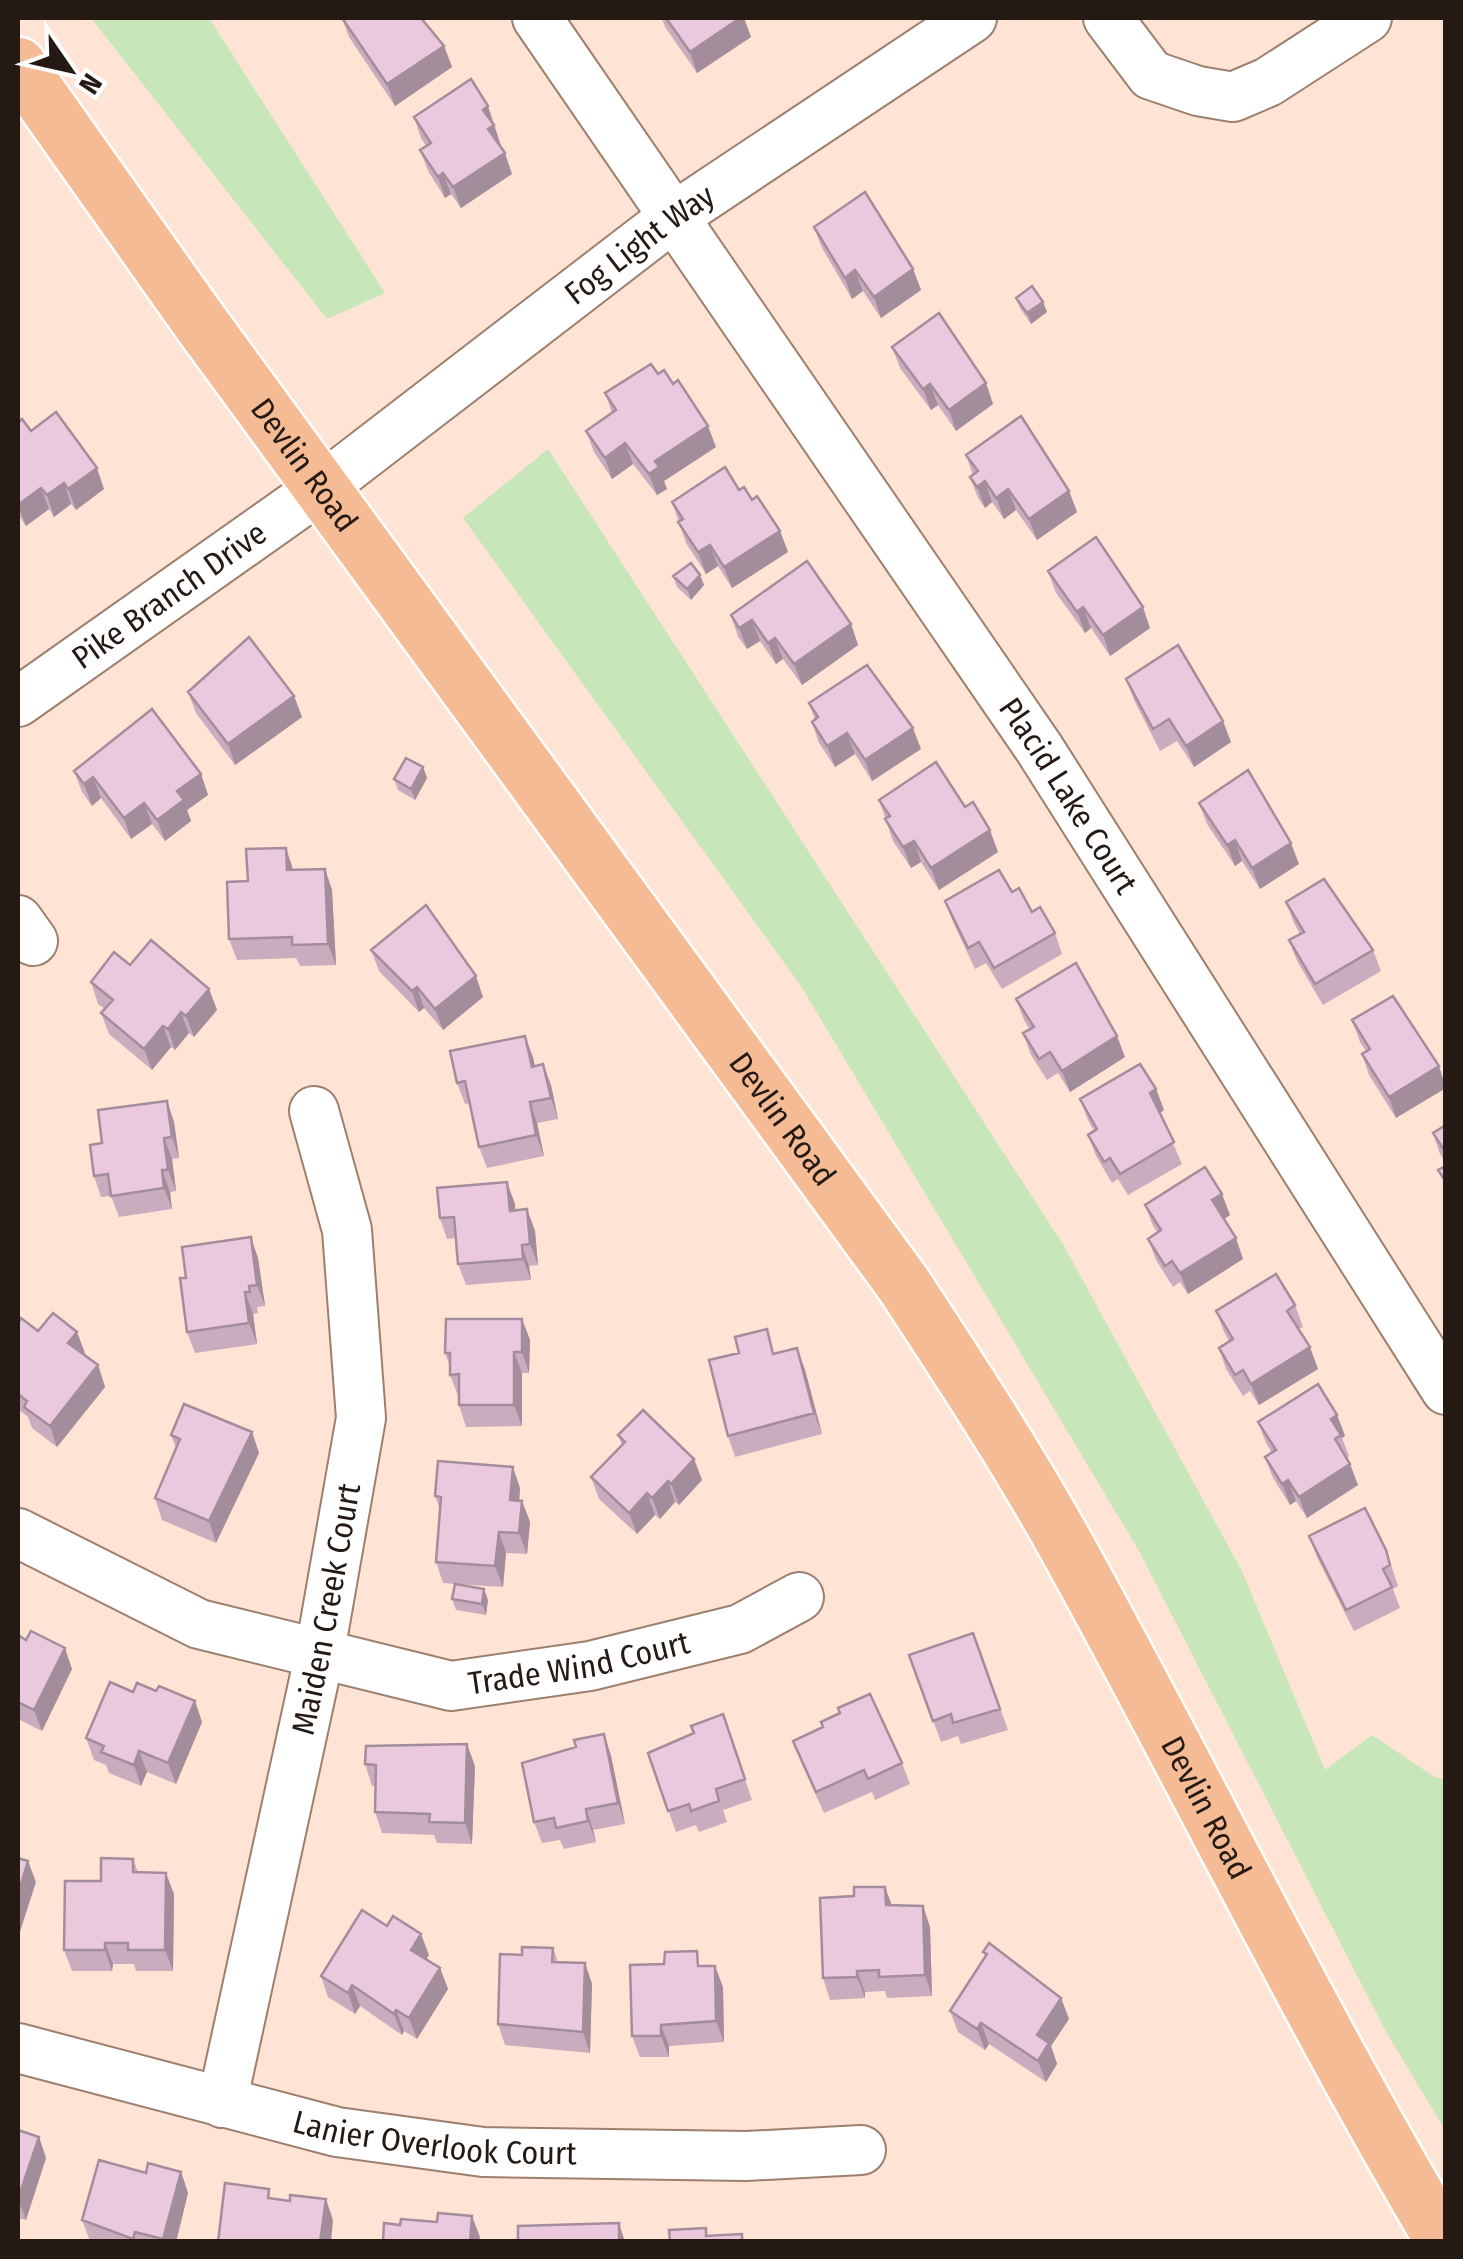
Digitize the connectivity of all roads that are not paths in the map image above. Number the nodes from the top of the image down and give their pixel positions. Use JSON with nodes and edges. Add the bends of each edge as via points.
{"nodes":[{"id":1,"x":537,"y":18,"type":"edge"},
{"id":2,"x":972,"y":18,"type":"edge"},
{"id":3,"x":1108,"y":18,"type":"edge"},
{"id":4,"x":1368,"y":18,"type":"edge"},
{"id":5,"x":18,"y":65,"type":"edge"},
{"id":6,"x":672,"y":218,"type":"junction"},
{"id":7,"x":322,"y":488,"type":"junction"},
{"id":8,"x":18,"y":702,"type":"edge"},
{"id":9,"x":314,"y":1111,"type":"dead end"},
{"id":10,"x":1446,"y":1390,"type":"edge"},
{"id":11,"x":18,"y":1533,"type":"edge"},
{"id":12,"x":800,"y":1597,"type":"dead end"},
{"id":13,"x":320,"y":1656,"type":"junction"},
{"id":14,"x":18,"y":2048,"type":"edge"},
{"id":15,"x":222,"y":2102,"type":"junction"},
{"id":16,"x":861,"y":2150,"type":"dead end"},
{"id":17,"x":1444,"y":2242,"type":"edge"}],
"edges":[{"from":1,"to":6,"type":"street","name":"Placid Lake Court"},
{"from":2,"to":6,"type":"street","name":"Fog Light Way"},
{"from":3,"to":4,"type":"street","via":[[1151,74],[1232,97],[1268,82]]},
{"from":5,"to":7,"type":"main road","name":"Devlin Road"},
{"from":6,"to":7,"type":"street","name":"Fog Light Way"},
{"from":6,"to":10,"type":"street","name":"Placid Lake Court","via":[[1038,748]]},
{"from":7,"to":8,"type":"street","name":"Pike Branch Drive"},
{"from":7,"to":17,"type":"main road","name":"Devlin Road","via":[[904,1285],[996,1425]]},
{"from":9,"to":13,"type":"street","name":"Maiden Creek Court","via":[[347,1230],[361,1418]]},
{"from":11,"to":13,"type":"street","name":"Trade Wind Court","via":[[199,1624]]},
{"from":12,"to":13,"type":"street","name":"Trade Wind Court","via":[[740,1629],[590,1666],[451,1686]]},
{"from":13,"to":15,"type":"street","name":"Maiden Creek Court"},
{"from":14,"to":15,"type":"street","name":"Lanier Overlook Court"},
{"from":15,"to":16,"type":"street","name":"Lanier Overlook Court","via":[[337,2132],[483,2152],[746,2156]]}]}
